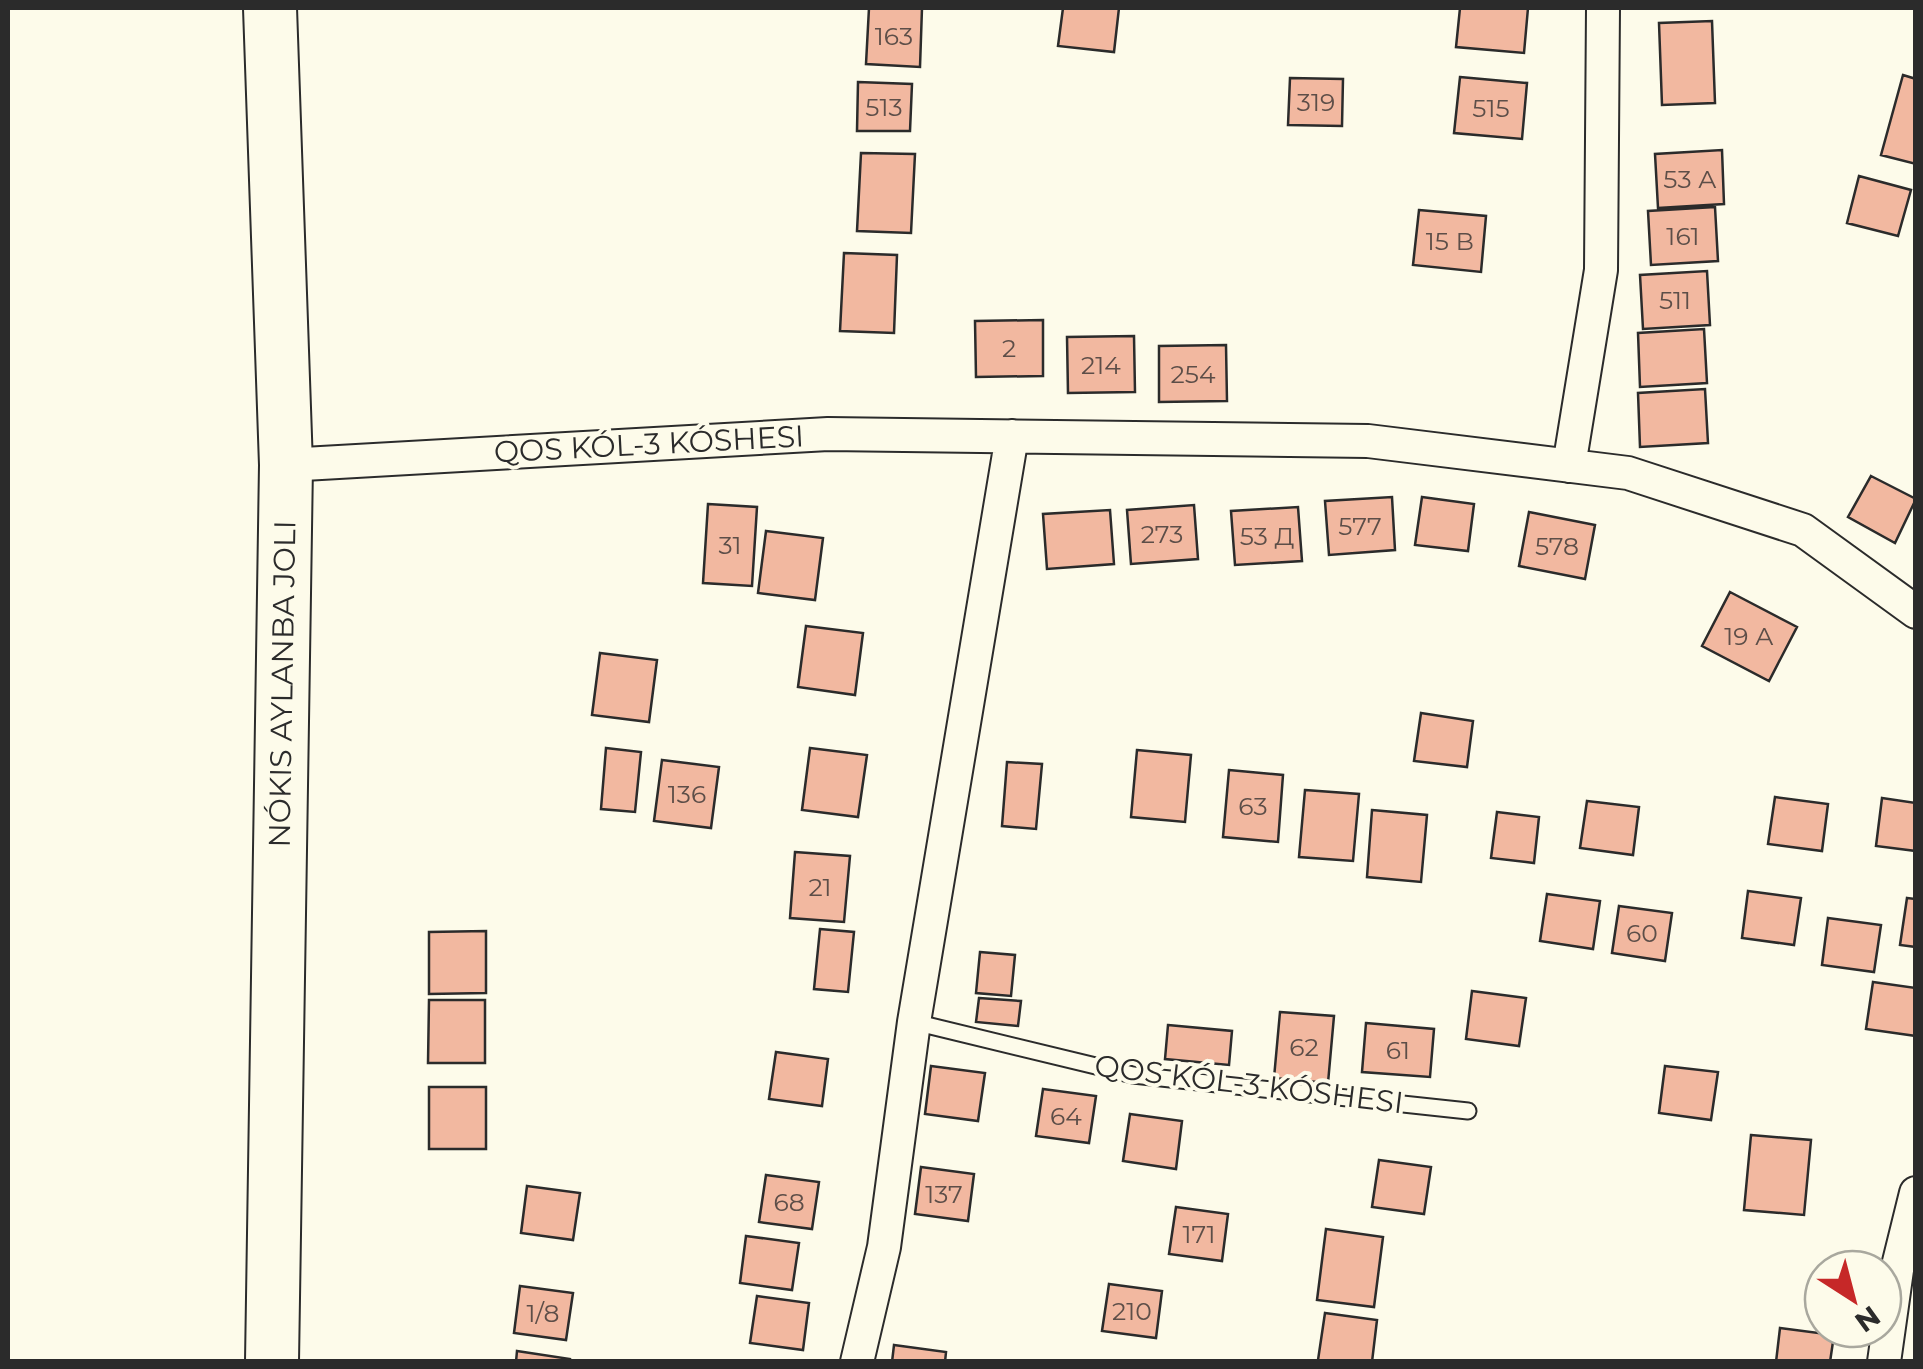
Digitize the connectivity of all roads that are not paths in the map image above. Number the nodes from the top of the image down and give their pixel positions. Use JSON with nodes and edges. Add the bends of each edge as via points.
{"nodes":[{"id":1,"x":270,"y":8,"type":"edge"},
{"id":2,"x":1603,"y":8,"type":"edge"},
{"id":3,"x":1012,"y":436,"type":"junction"},
{"id":4,"x":286,"y":465,"type":"junction"},
{"id":5,"x":1569,"y":466,"type":"junction"},
{"id":6,"x":1916,"y":612,"type":"edge"},
{"id":7,"x":914,"y":1022,"type":"junction"},
{"id":8,"x":1468,"y":1111,"type":"dead end"},
{"id":9,"x":1916,"y":1192,"type":"edge"},
{"id":10,"x":272,"y":1362,"type":"edge"},
{"id":11,"x":856,"y":1362,"type":"edge"},
{"id":12,"x":1884,"y":1362,"type":"edge"}],
"edges":[{"from":1,"to":4,"type":"main road"},
{"from":2,"to":5,"type":"street","via":[[1601,270]]},
{"from":3,"to":4,"type":"street","name":"QOS KÓL-3 KÓSHESI","via":[[828,434]]},
{"from":3,"to":5,"type":"street","name":"QOS KÓL-3 KÓSHESI","via":[[1368,441]]},
{"from":3,"to":7,"type":"street"},
{"from":4,"to":10,"type":"main road"},
{"from":5,"to":6,"type":"street","name":"QOS KÓL-3 KÓSHESI","via":[[1628,473],[1803,530]]},
{"from":7,"to":8,"type":"lane","name":"QOS KÓL-3 KÓSHESI","via":[[1133,1075]]},
{"from":7,"to":11,"type":"street","via":[[884,1247]]},
{"from":9,"to":12,"type":"street","via":[[1896,1270]]}]}
